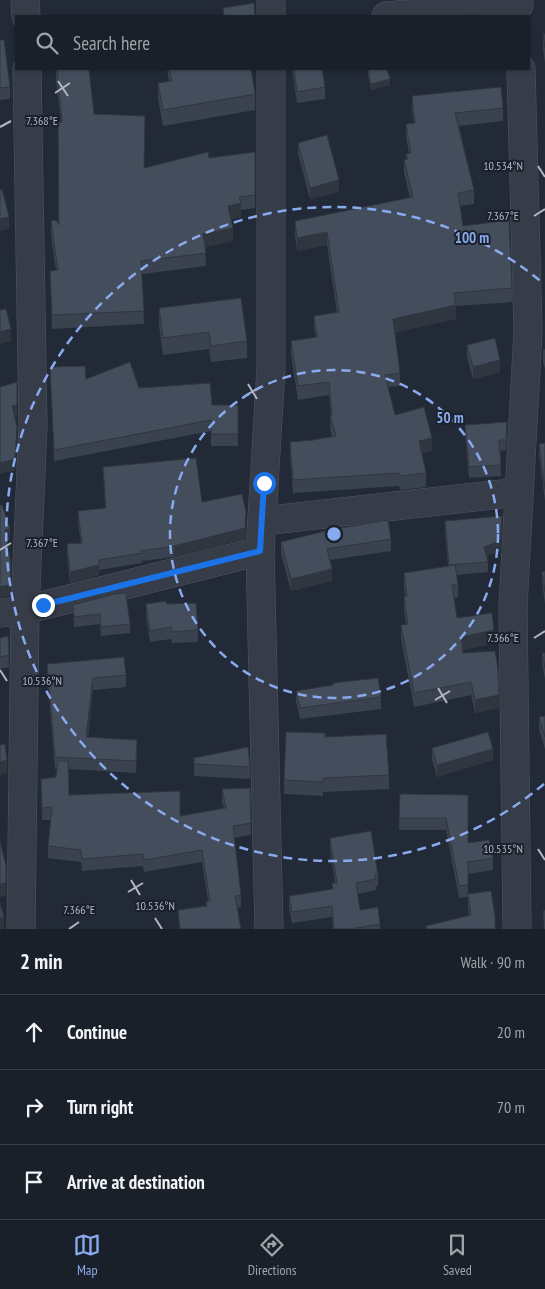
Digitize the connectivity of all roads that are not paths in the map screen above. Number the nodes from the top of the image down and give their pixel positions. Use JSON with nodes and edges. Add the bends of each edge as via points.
{"nodes":[{"id":1,"x":25,"y":0,"type":"edge"},
{"id":2,"x":271,"y":0,"type":"edge"},
{"id":3,"x":520,"y":7,"type":"edge"},
{"id":4,"x":26,"y":15,"type":"edge"},
{"id":5,"x":271,"y":15,"type":"edge"},
{"id":6,"x":401,"y":15,"type":"edge"},
{"id":7,"x":27,"y":70,"type":"edge"},
{"id":8,"x":271,"y":70,"type":"edge"},
{"id":9,"x":521,"y":70,"type":"edge"},
{"id":10,"x":519,"y":492,"type":"junction"},
{"id":11,"x":262,"y":521,"type":"junction"},
{"id":12,"x":260,"y":551,"type":"junction"},
{"id":13,"x":13,"y":612,"type":"edge"},
{"id":14,"x":21,"y":929,"type":"edge"},
{"id":15,"x":269,"y":929,"type":"edge"},
{"id":16,"x":517,"y":929,"type":"edge"}],
"edges":[{"from":1,"to":4,"type":"street"},
{"from":2,"to":5,"type":"street"},
{"from":3,"to":6,"type":"street"},
{"from":7,"to":13,"type":"street","via":[[33,426]]},
{"from":8,"to":11,"type":"street","via":[[271,368]]},
{"from":9,"to":10,"type":"street","via":[[528,331]]},
{"from":10,"to":11,"type":"street"},
{"from":10,"to":16,"type":"street","via":[[513,606]]},
{"from":11,"to":12,"type":"street"},
{"from":12,"to":13,"type":"street"},
{"from":12,"to":15,"type":"street"},
{"from":13,"to":14,"type":"street"}]}
